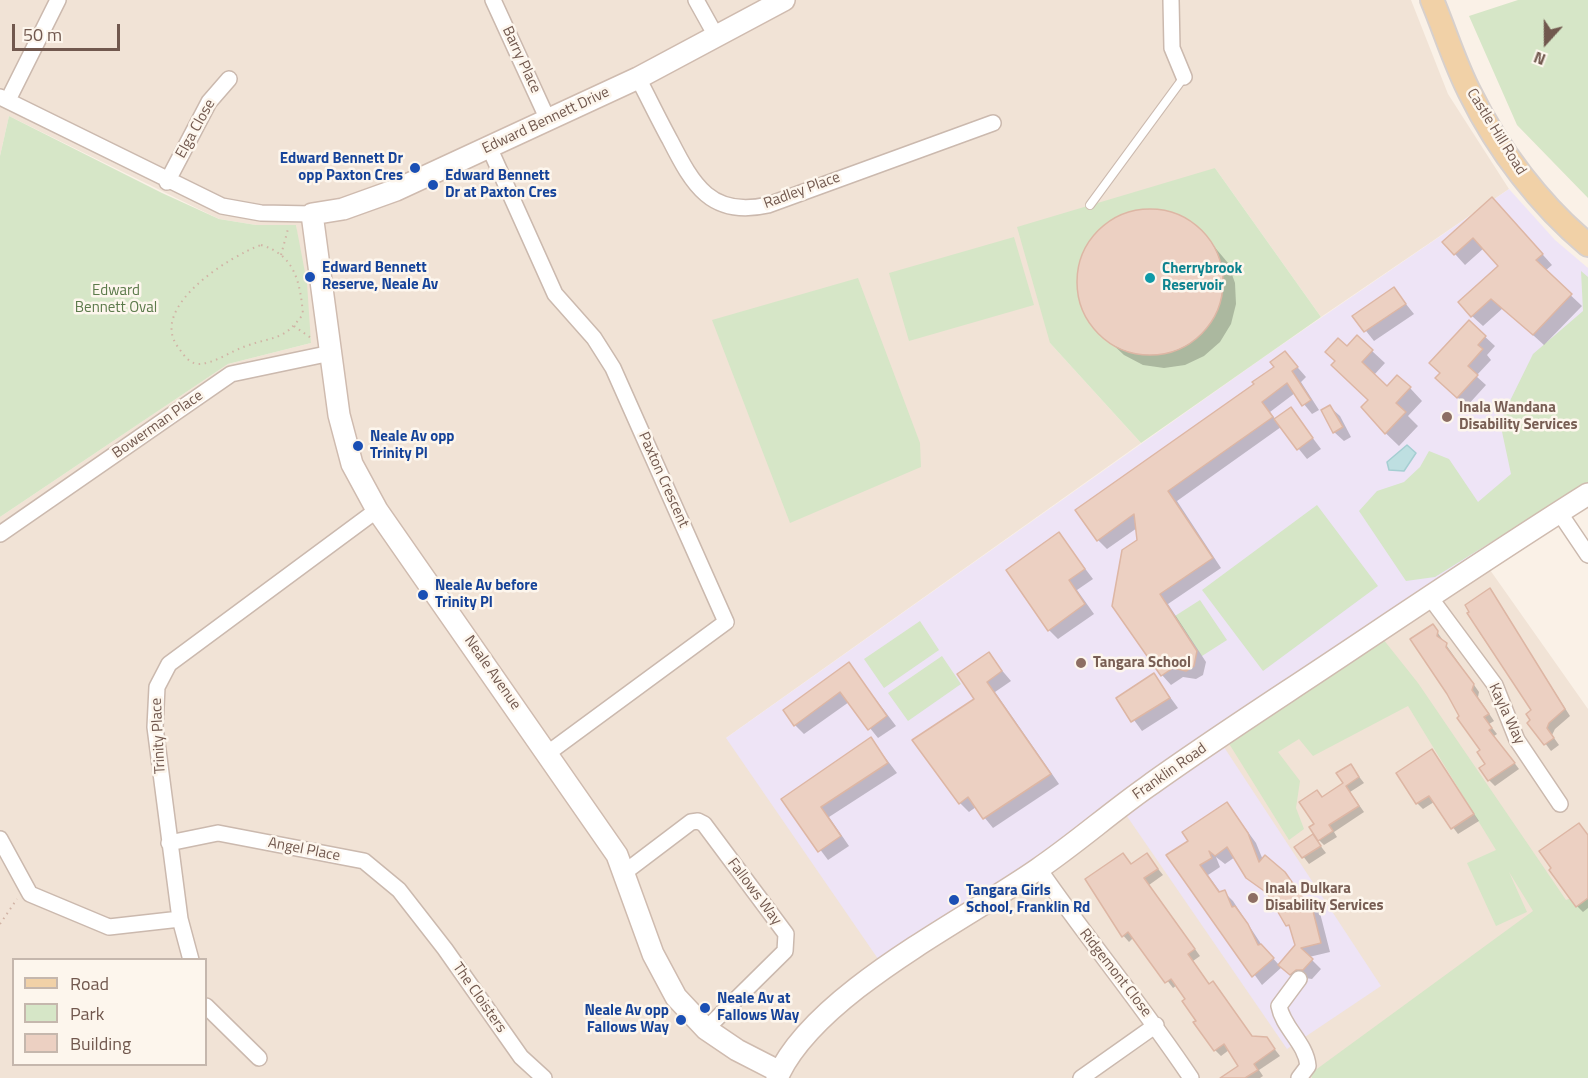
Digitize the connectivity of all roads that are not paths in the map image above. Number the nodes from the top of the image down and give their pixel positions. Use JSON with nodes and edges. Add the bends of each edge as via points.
{"nodes":[{"id":1,"x":58,"y":0,"type":"edge"},
{"id":2,"x":493,"y":0,"type":"edge"},
{"id":3,"x":696,"y":0,"type":"edge"},
{"id":4,"x":784,"y":0,"type":"edge"},
{"id":5,"x":1171,"y":0,"type":"edge"},
{"id":6,"x":1432,"y":0,"type":"edge"},
{"id":7,"x":1446,"y":0,"type":"edge"},
{"id":8,"x":716,"y":36,"type":"junction"},
{"id":9,"x":1184,"y":77,"type":"joint"},
{"id":10,"x":638,"y":78,"type":"junction"},
{"id":11,"x":229,"y":79,"type":"dead end"},
{"id":12,"x":4,"y":98,"type":"edge"},
{"id":13,"x":548,"y":120,"type":"junction"},
{"id":14,"x":993,"y":123,"type":"dead end"},
{"id":15,"x":489,"y":147,"type":"junction"},
{"id":16,"x":167,"y":182,"type":"junction"},
{"id":17,"x":1090,"y":205,"type":"dead end"},
{"id":18,"x":301,"y":215,"type":"junction"},
{"id":19,"x":1588,"y":228,"type":"edge"},
{"id":20,"x":1588,"y":245,"type":"edge"},
{"id":21,"x":331,"y":353,"type":"junction"},
{"id":22,"x":1588,"y":494,"type":"edge"},
{"id":23,"x":377,"y":510,"type":"junction"},
{"id":24,"x":1559,"y":512,"type":"junction"},
{"id":25,"x":0,"y":534,"type":"edge"},
{"id":26,"x":1588,"y":555,"type":"edge"},
{"id":27,"x":1429,"y":596,"type":"junction"},
{"id":28,"x":548,"y":753,"type":"junction"},
{"id":29,"x":1560,"y":804,"type":"dead end"},
{"id":30,"x":0,"y":839,"type":"edge"},
{"id":31,"x":169,"y":843,"type":"junction"},
{"id":32,"x":1039,"y":869,"type":"junction"},
{"id":33,"x":625,"y":872,"type":"junction"},
{"id":34,"x":418,"y":916,"type":"joint"},
{"id":35,"x":180,"y":919,"type":"junction"},
{"id":36,"x":190,"y":958,"type":"edge"},
{"id":37,"x":1299,"y":979,"type":"dead end"},
{"id":38,"x":207,"y":1007,"type":"edge"},
{"id":39,"x":1156,"y":1025,"type":"junction"},
{"id":40,"x":706,"y":1029,"type":"junction"},
{"id":41,"x":259,"y":1058,"type":"dead end"},
{"id":42,"x":779,"y":1075,"type":"edge"},
{"id":43,"x":544,"y":1078,"type":"edge"},
{"id":44,"x":1081,"y":1078,"type":"edge"},
{"id":45,"x":1191,"y":1078,"type":"edge"},
{"id":46,"x":1299,"y":1078,"type":"edge"}],
"edges":[{"from":1,"to":12,"type":"street"},
{"from":2,"to":13,"type":"street","name":"Barry Place"},
{"from":3,"to":8,"type":"street"},
{"from":4,"to":8,"type":"street","name":"Edward Bennett Drive"},
{"from":5,"to":9,"type":"street","via":[[1172,48]]},
{"from":6,"to":20,"type":"main road","name":"Castle Hill Road","via":[[1471,94],[1505,150],[1544,204]]},
{"from":7,"to":19,"type":"main road","name":"Castle Hill Road","via":[[1501,121],[1551,192]]},
{"from":8,"to":10,"type":"street","name":"Edward Bennett Drive"},
{"from":9,"to":17,"type":"lane"},
{"from":10,"to":13,"type":"street","name":"Edward Bennett Drive"},
{"from":10,"to":14,"type":"street","name":"Radley Place","via":[[693,183],[710,198],[742,208],[768,205]]},
{"from":11,"to":16,"type":"street","name":"Elga Close","via":[[209,102]]},
{"from":12,"to":16,"type":"street","name":"Edward Bennett Drive"},
{"from":13,"to":15,"type":"street","name":"Edward Bennett Drive"},
{"from":15,"to":18,"type":"street","name":"Edward Bennett Drive","via":[[376,198],[343,209]]},
{"from":15,"to":28,"type":"street","name":"Paxton Crescent","via":[[555,294],[594,338],[613,368],[726,622]]},
{"from":16,"to":18,"type":"street","name":"Edward Bennett Drive","via":[[222,206]]},
{"from":18,"to":21,"type":"street","name":"Neale Avenue"},
{"from":21,"to":23,"type":"street","name":"Neale Avenue","via":[[345,441],[352,464]]},
{"from":21,"to":25,"type":"street","name":"Bowerman Place","via":[[231,374]]},
{"from":22,"to":24,"type":"street","name":"Franklin Road"},
{"from":23,"to":28,"type":"street","name":"Neale Avenue"},
{"from":23,"to":31,"type":"street","name":"Trinity Place","via":[[169,663],[157,687],[155,727]]},
{"from":24,"to":26,"type":"street"},
{"from":24,"to":27,"type":"street","name":"Franklin Road"},
{"from":27,"to":29,"type":"street","name":"Kayla Way","via":[[1494,685],[1517,740]]},
{"from":27,"to":32,"type":"street","name":"Franklin Road","via":[[1148,786]]},
{"from":28,"to":33,"type":"street","name":"Neale Avenue"},
{"from":30,"to":35,"type":"street","via":[[30,894],[109,927]]},
{"from":31,"to":34,"type":"street","name":"Angel Place","via":[[218,833],[364,861],[399,890]]},
{"from":31,"to":35,"type":"street","name":"Trinity Place"},
{"from":32,"to":39,"type":"street","name":"Ridgemont Close"},
{"from":32,"to":42,"type":"street","name":"Franklin Road","via":[[851,992],[799,1042]]},
{"from":33,"to":40,"type":"street","name":"Neale Avenue","via":[[662,975],[676,997]]},
{"from":33,"to":40,"type":"street","name":"Fallows Way","via":[[691,822],[698,821],[786,934],[784,951]]},
{"from":34,"to":43,"type":"street","name":"The Cloisters","via":[[521,1057]]},
{"from":35,"to":36,"type":"street","name":"Trinity Place"},
{"from":37,"to":46,"type":"street","via":[[1279,1006],[1285,1024],[1307,1059],[1308,1066]]},
{"from":38,"to":41,"type":"street"},
{"from":39,"to":44,"type":"street"},
{"from":39,"to":45,"type":"street","name":"Ridgemont Close"},
{"from":40,"to":42,"type":"street","name":"Neale Avenue"}]}
